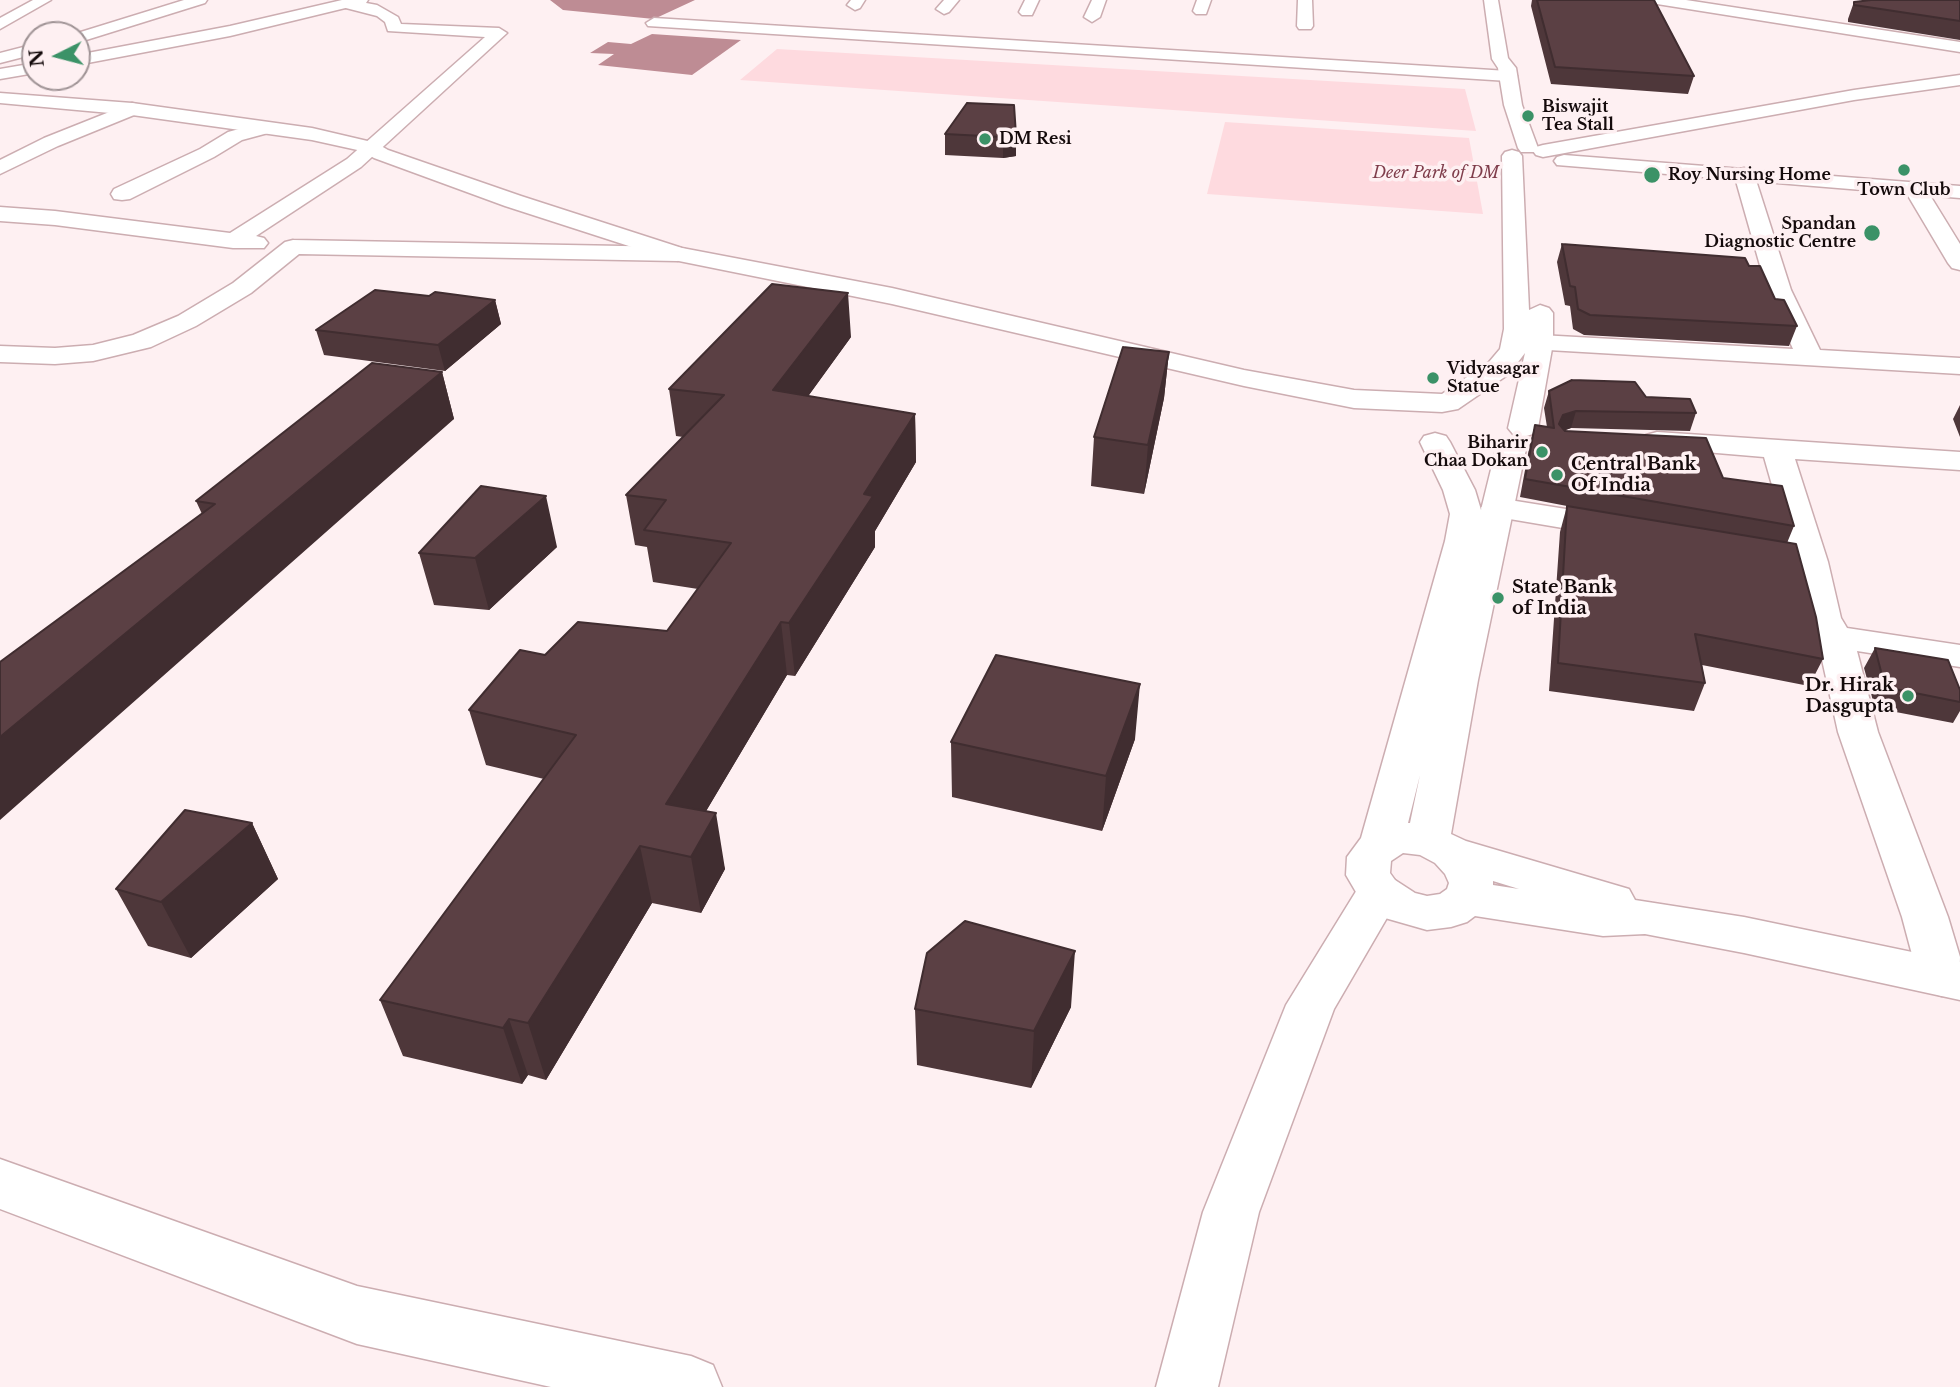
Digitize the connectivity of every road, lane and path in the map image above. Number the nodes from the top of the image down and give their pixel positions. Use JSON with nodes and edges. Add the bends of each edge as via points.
{"nodes":[{"id":1,"x":200,"y":0,"type":"edge"},
{"id":2,"x":1099,"y":0,"type":"edge"},
{"id":3,"x":1305,"y":0,"type":"edge"},
{"id":4,"x":1491,"y":0,"type":"edge"},
{"id":5,"x":1657,"y":0,"type":"edge"},
{"id":6,"x":13,"y":1,"type":"edge"},
{"id":7,"x":41,"y":1,"type":"edge"},
{"id":8,"x":354,"y":2,"type":"edge"},
{"id":9,"x":1092,"y":17,"type":"dead end"},
{"id":10,"x":654,"y":23,"type":"dead end"},
{"id":11,"x":0,"y":24,"type":"edge"},
{"id":12,"x":1305,"y":26,"type":"dead end"},
{"id":13,"x":91,"y":34,"type":"edge"},
{"id":14,"x":0,"y":43,"type":"edge"},
{"id":15,"x":21,"y":45,"type":"edge"},
{"id":16,"x":1960,"y":47,"type":"edge"},
{"id":17,"x":21,"y":51,"type":"edge"},
{"id":18,"x":91,"y":57,"type":"edge"},
{"id":19,"x":0,"y":58,"type":"edge"},
{"id":20,"x":21,"y":70,"type":"edge"},
{"id":21,"x":1500,"y":70,"type":"junction"},
{"id":22,"x":0,"y":74,"type":"edge"},
{"id":23,"x":1960,"y":80,"type":"edge"},
{"id":24,"x":0,"y":97,"type":"edge"},
{"id":25,"x":132,"y":109,"type":"junction"},
{"id":26,"x":261,"y":129,"type":"junction"},
{"id":27,"x":369,"y":147,"type":"junction"},
{"id":28,"x":1529,"y":154,"type":"junction"},
{"id":29,"x":0,"y":168,"type":"edge"},
{"id":30,"x":1744,"y":174,"type":"junction"},
{"id":31,"x":1915,"y":189,"type":"junction"},
{"id":32,"x":1960,"y":192,"type":"edge"},
{"id":33,"x":122,"y":194,"type":"dead end"},
{"id":34,"x":0,"y":214,"type":"edge"},
{"id":35,"x":233,"y":241,"type":"junction"},
{"id":36,"x":293,"y":247,"type":"junction"},
{"id":37,"x":677,"y":254,"type":"junction"},
{"id":38,"x":1960,"y":263,"type":"edge"},
{"id":39,"x":1540,"y":343,"type":"junction"},
{"id":40,"x":0,"y":354,"type":"edge"},
{"id":41,"x":1810,"y":357,"type":"junction"},
{"id":42,"x":1960,"y":366,"type":"edge"},
{"id":43,"x":1354,"y":399,"type":"junction"},
{"id":44,"x":1445,"y":403,"type":"junction"},
{"id":45,"x":1497,"y":434,"type":"junction"},
{"id":46,"x":1427,"y":436,"type":"junction"},
{"id":47,"x":1630,"y":439,"type":"edge"},
{"id":48,"x":1776,"y":448,"type":"junction"},
{"id":49,"x":1960,"y":461,"type":"edge"},
{"id":50,"x":1497,"y":508,"type":"junction"},
{"id":51,"x":1646,"y":533,"type":"edge"},
{"id":52,"x":1835,"y":637,"type":"junction"},
{"id":53,"x":1960,"y":656,"type":"edge"},
{"id":54,"x":1381,"y":844,"type":"junction"},
{"id":55,"x":1439,"y":847,"type":"junction"},
{"id":56,"x":1379,"y":892,"type":"junction"},
{"id":57,"x":1467,"y":898,"type":"junction"},
{"id":58,"x":1645,"y":917,"type":"junction"},
{"id":59,"x":1951,"y":979,"type":"edge"},
{"id":60,"x":0,"y":1184,"type":"edge"},
{"id":61,"x":691,"y":1387,"type":"edge"},
{"id":62,"x":1187,"y":1387,"type":"edge"}],
"edges":[{"from":1,"to":13,"type":"street"},
{"from":2,"to":9,"type":"street"},
{"from":3,"to":12,"type":"street"},
{"from":4,"to":21,"type":"street"},
{"from":5,"to":16,"type":"street"},
{"from":6,"to":7,"type":"street"},
{"from":7,"to":11,"type":"street"},
{"from":8,"to":18,"type":"street"},
{"from":8,"to":27,"type":"street","via":[[382,13],[394,28],[499,33]]},
{"from":10,"to":21,"type":"street"},
{"from":14,"to":15,"type":"street"},
{"from":17,"to":19,"type":"street"},
{"from":20,"to":22,"type":"street"},
{"from":21,"to":28,"type":"street"},
{"from":23,"to":28,"type":"street"},
{"from":24,"to":25,"type":"street"},
{"from":25,"to":26,"type":"street"},
{"from":25,"to":29,"type":"street"},
{"from":26,"to":27,"type":"street"},
{"from":26,"to":33,"type":"street","via":[[235,136]]},
{"from":27,"to":35,"type":"street","via":[[355,163]]},
{"from":27,"to":37,"type":"street","via":[[513,201]]},
{"from":28,"to":30,"type":"street"},
{"from":28,"to":39,"type":"street"},
{"from":28,"to":44,"type":"street","via":[[1513,350],[1499,368]]},
{"from":30,"to":31,"type":"street"},
{"from":30,"to":41,"type":"street","via":[[1779,290]]},
{"from":31,"to":32,"type":"street"},
{"from":31,"to":38,"type":"street"},
{"from":34,"to":35,"type":"street"},
{"from":35,"to":36,"type":"street"},
{"from":36,"to":37,"type":"street"},
{"from":36,"to":40,"type":"street","via":[[242,288],[142,341],[93,353]]},
{"from":37,"to":43,"type":"street","via":[[891,296]]},
{"from":39,"to":41,"type":"street"},
{"from":39,"to":45,"type":"street"},
{"from":41,"to":42,"type":"street"},
{"from":43,"to":44,"type":"street"},
{"from":43,"to":46,"type":"street"},
{"from":44,"to":45,"type":"street","via":[[1466,402]]},
{"from":44,"to":46,"type":"street","via":[[1424,409],[1416,418]]},
{"from":45,"to":46,"type":"street"},
{"from":45,"to":50,"type":"street"},
{"from":46,"to":54,"type":"street","via":[[1459,490],[1466,514]]},
{"from":47,"to":48,"type":"street"},
{"from":48,"to":49,"type":"street"},
{"from":48,"to":52,"type":"street","via":[[1797,560]]},
{"from":50,"to":51,"type":"street"},
{"from":50,"to":55,"type":"street"},
{"from":52,"to":53,"type":"street"},
{"from":52,"to":59,"type":"street","via":[[1858,732]]},
{"from":54,"to":55,"type":"street","via":[[1403,838]]},
{"from":54,"to":56,"type":"street","via":[[1369,857],[1368,875]]},
{"from":55,"to":57,"type":"street","via":[[1465,867],[1471,883]]},
{"from":55,"to":58,"type":"street","via":[[1607,899]]},
{"from":56,"to":57,"type":"street","via":[[1401,906],[1427,913],[1451,910]]},
{"from":56,"to":62,"type":"street","via":[[1311,1005],[1271,1108],[1231,1212]]},
{"from":57,"to":58,"type":"street","via":[[1603,919]]},
{"from":58,"to":59,"type":"street"},
{"from":60,"to":61,"type":"street","via":[[357,1315]]}]}
